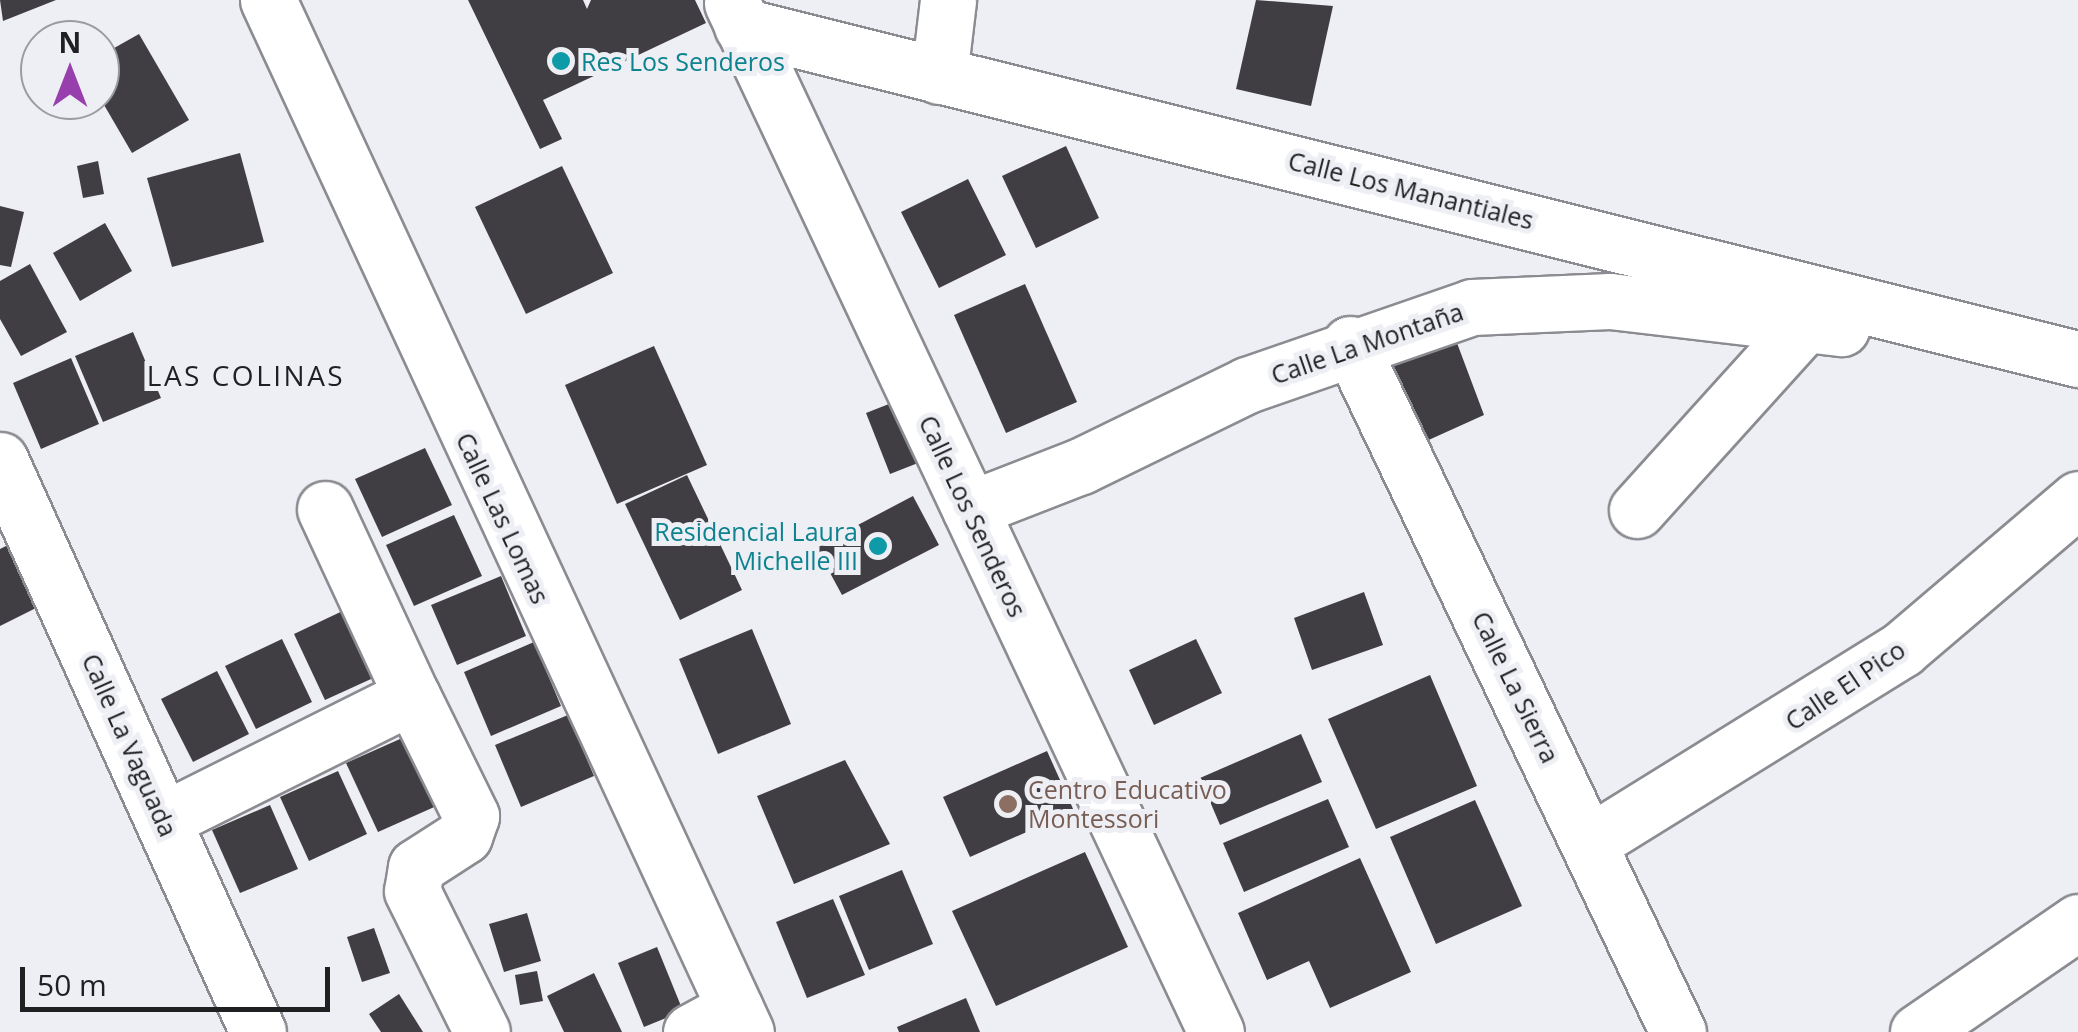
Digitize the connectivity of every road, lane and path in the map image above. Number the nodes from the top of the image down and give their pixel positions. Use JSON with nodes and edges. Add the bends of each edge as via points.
{"nodes":[{"id":1,"x":268,"y":0,"type":"edge"},
{"id":2,"x":948,"y":0,"type":"edge"},
{"id":3,"x":736,"y":13,"type":"edge"},
{"id":4,"x":940,"y":76,"type":"junction"},
{"id":5,"x":1806,"y":324,"type":"junction"},
{"id":6,"x":1350,"y":344,"type":"junction"},
{"id":7,"x":2052,"y":354,"type":"edge"},
{"id":8,"x":2078,"y":384,"type":"edge"},
{"id":9,"x":0,"y":460,"type":"edge"},
{"id":10,"x":2078,"y":499,"type":"edge"},
{"id":11,"x":325,"y":508,"type":"dead end"},
{"id":12,"x":970,"y":508,"type":"junction"},
{"id":13,"x":1637,"y":510,"type":"dead end"},
{"id":14,"x":412,"y":696,"type":"junction"},
{"id":15,"x":163,"y":820,"type":"junction"},
{"id":16,"x":1591,"y":842,"type":"junction"},
{"id":17,"x":2078,"y":922,"type":"edge"},
{"id":18,"x":724,"y":1024,"type":"edge"},
{"id":19,"x":258,"y":1032,"type":"edge"},
{"id":20,"x":482,"y":1032,"type":"edge"},
{"id":21,"x":1216,"y":1032,"type":"edge"},
{"id":22,"x":1678,"y":1032,"type":"edge"},
{"id":23,"x":1918,"y":1032,"type":"edge"}],
"edges":[{"from":1,"to":18,"type":"street","name":"Calle Las Lomas"},
{"from":2,"to":4,"type":"street"},
{"from":3,"to":4,"type":"street","name":"Calle Los Manantiales"},
{"from":3,"to":12,"type":"street","name":"Calle Los Senderos"},
{"from":4,"to":7,"type":"street","name":"Calle Los Manantiales"},
{"from":5,"to":6,"type":"street","name":"Calle La Montaña","via":[[1610,302],[1492,306]]},
{"from":5,"to":7,"type":"street","name":"Calle La Montaña"},
{"from":5,"to":13,"type":"street"},
{"from":6,"to":12,"type":"street","name":"Calle La Montaña"},
{"from":6,"to":16,"type":"street","name":"Calle La Sierra"},
{"from":7,"to":8,"type":"street","name":"Calle La Montaña"},
{"from":9,"to":15,"type":"street","name":"Calle La Vaguada"},
{"from":10,"to":16,"type":"street","name":"Calle El Pico","via":[[1902,648]]},
{"from":11,"to":14,"type":"street"},
{"from":12,"to":21,"type":"street","name":"Calle Los Senderos"},
{"from":14,"to":15,"type":"street"},
{"from":14,"to":20,"type":"street","via":[[471,816],[464,836],[416,868],[412,891]]},
{"from":15,"to":19,"type":"street","name":"Calle La Vaguada"},
{"from":16,"to":22,"type":"street","name":"Calle La Sierra"},
{"from":17,"to":23,"type":"street"}]}
